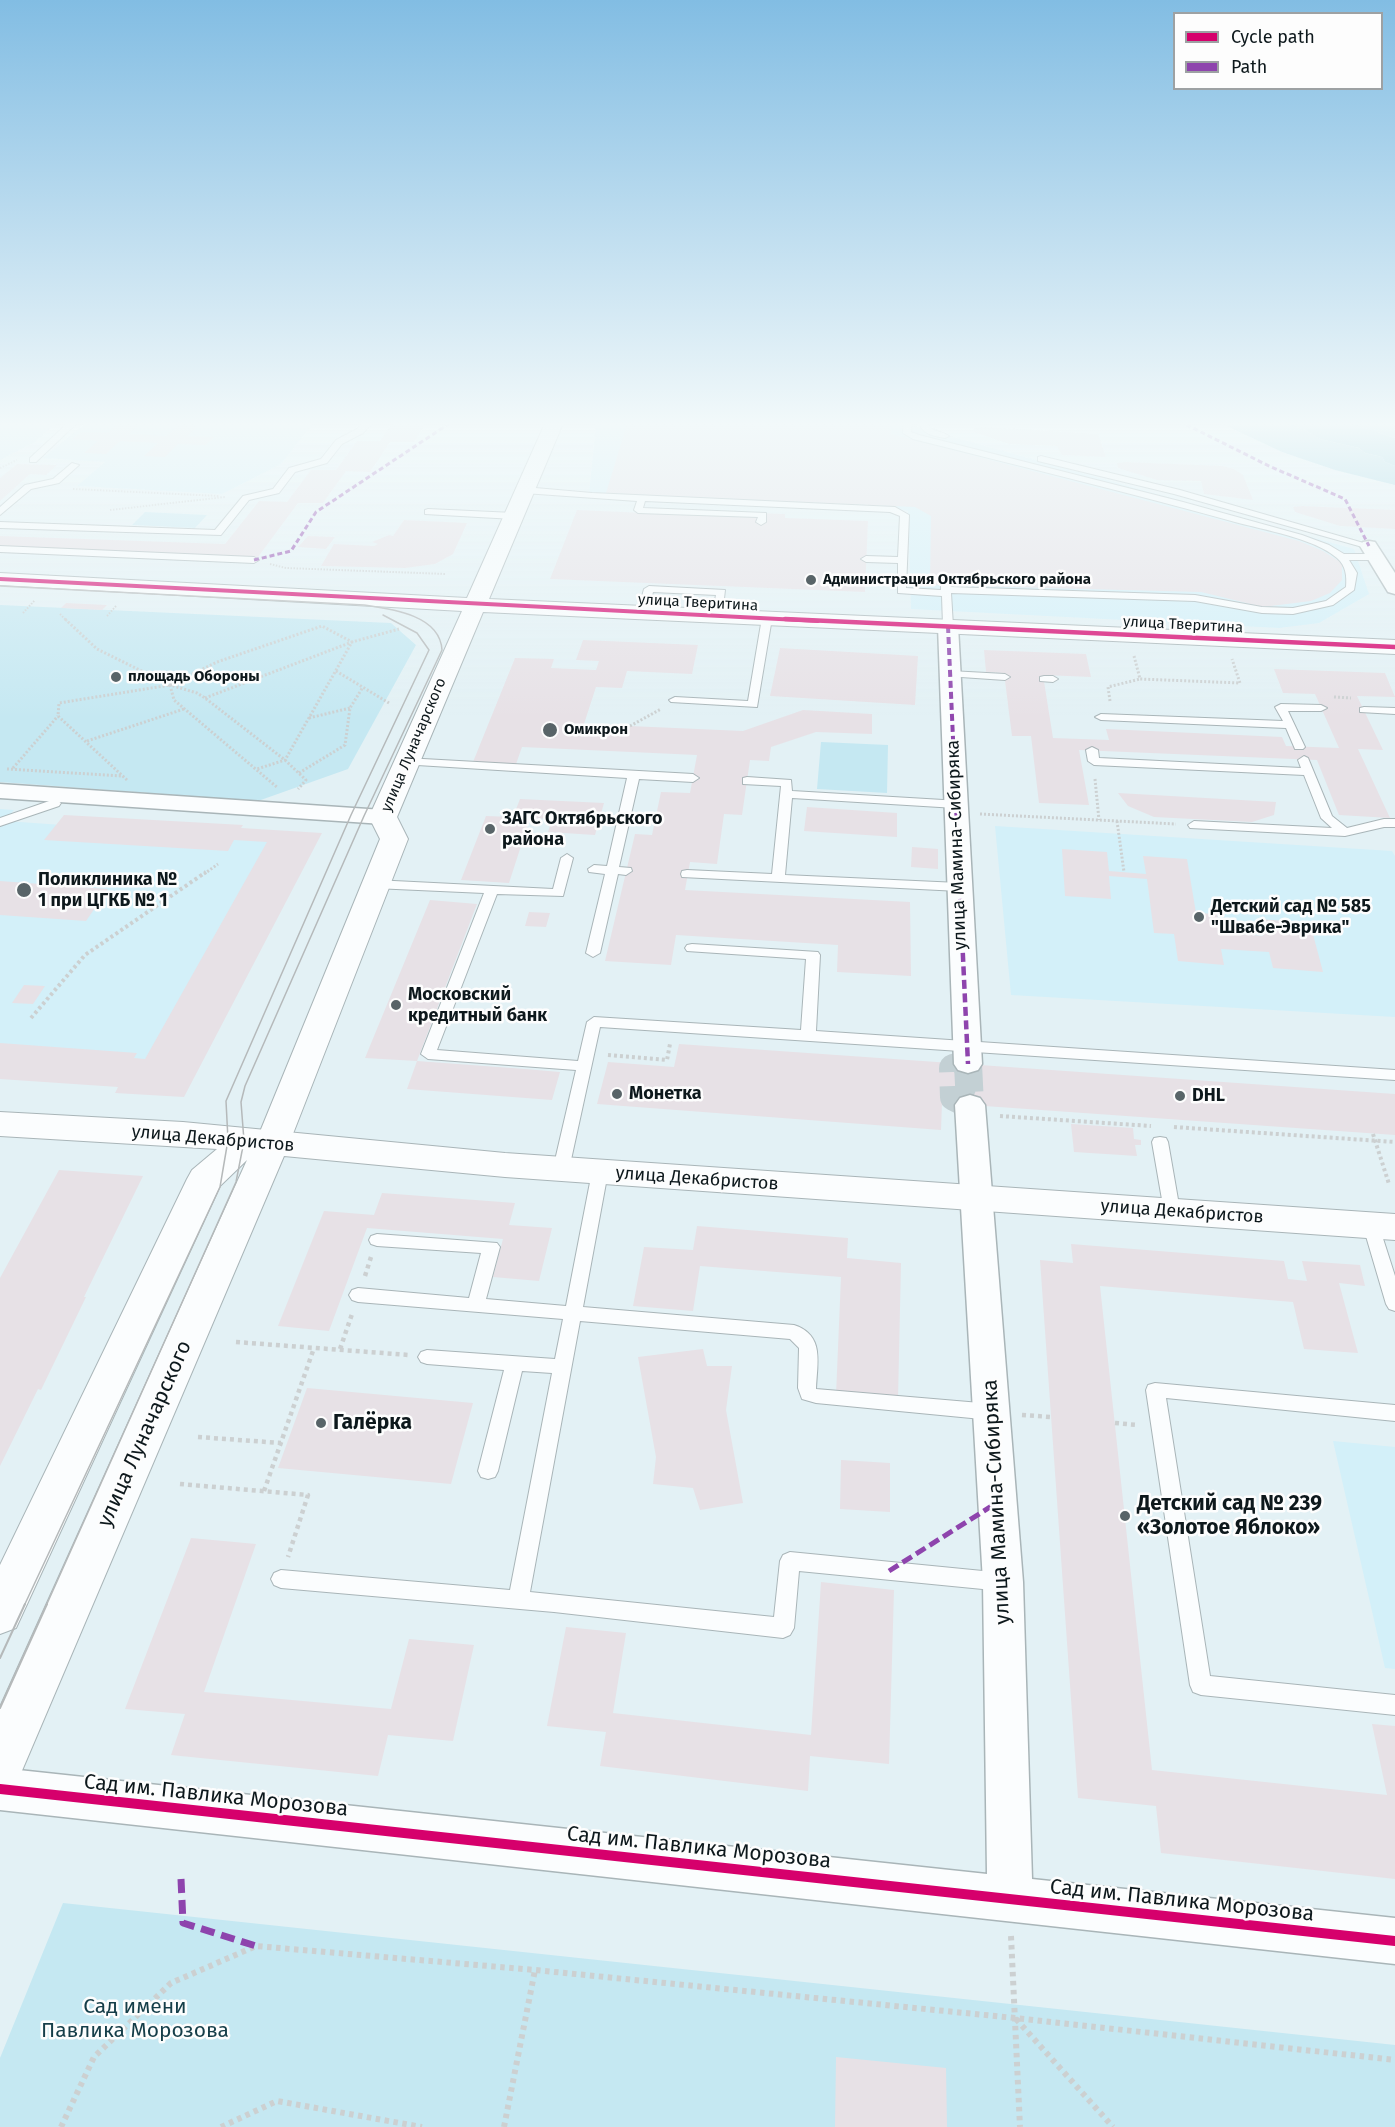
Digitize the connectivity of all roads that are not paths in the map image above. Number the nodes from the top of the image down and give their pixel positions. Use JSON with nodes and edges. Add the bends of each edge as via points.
{"nodes":[{"id":1,"x":228,"y":520,"type":"edge"},
{"id":2,"x":512,"y":520,"type":"edge"},
{"id":3,"x":904,"y":520,"type":"edge"},
{"id":4,"x":1239,"y":520,"type":"edge"},
{"id":5,"x":1269,"y":520,"type":"edge"},
{"id":6,"x":0,"y":525,"type":"edge"},
{"id":7,"x":0,"y":549,"type":"edge"},
{"id":8,"x":1372,"y":552,"type":"junction"},
{"id":9,"x":1342,"y":557,"type":"junction"},
{"id":10,"x":866,"y":559,"type":"dead end"},
{"id":11,"x":254,"y":560,"type":"road end"},
{"id":12,"x":903,"y":560,"type":"junction"},
{"id":13,"x":0,"y":579,"type":"edge"},
{"id":14,"x":1395,"y":588,"type":"edge"},
{"id":15,"x":946,"y":589,"type":"junction"},
{"id":16,"x":477,"y":605,"type":"junction"},
{"id":17,"x":767,"y":618,"type":"junction"},
{"id":18,"x":948,"y":627,"type":"junction"},
{"id":19,"x":1395,"y":647,"type":"edge"},
{"id":20,"x":950,"y":674,"type":"junction"},
{"id":21,"x":1005,"y":677,"type":"dead end"},
{"id":22,"x":675,"y":700,"type":"road end"},
{"id":23,"x":1321,"y":708,"type":"dead end"},
{"id":24,"x":1364,"y":710,"type":"dead end"},
{"id":25,"x":1395,"y":711,"type":"edge"},
{"id":26,"x":1101,"y":717,"type":"dead end"},
{"id":27,"x":1290,"y":725,"type":"junction"},
{"id":28,"x":1091,"y":745,"type":"road end"},
{"id":29,"x":1299,"y":747,"type":"dead end"},
{"id":30,"x":405,"y":762,"type":"junction"},
{"id":31,"x":634,"y":775,"type":"junction"},
{"id":32,"x":693,"y":778,"type":"dead end"},
{"id":33,"x":747,"y":781,"type":"dead end"},
{"id":34,"x":3,"y":784,"type":"edge"},
{"id":35,"x":786,"y":794,"type":"junction"},
{"id":36,"x":55,"y":803,"type":"dead end"},
{"id":37,"x":956,"y":804,"type":"junction"},
{"id":38,"x":382,"y":817,"type":"junction"},
{"id":39,"x":0,"y":822,"type":"edge"},
{"id":40,"x":1395,"y":823,"type":"edge"},
{"id":41,"x":1194,"y":825,"type":"road end"},
{"id":42,"x":1345,"y":832,"type":"junction"},
{"id":43,"x":567,"y":858,"type":"dead end"},
{"id":44,"x":594,"y":869,"type":"dead end"},
{"id":45,"x":612,"y":870,"type":"junction"},
{"id":46,"x":626,"y":871,"type":"dead end"},
{"id":47,"x":687,"y":874,"type":"dead end"},
{"id":48,"x":778,"y":879,"type":"junction"},
{"id":49,"x":375,"y":884,"type":"junction"},
{"id":50,"x":959,"y":887,"type":"junction"},
{"id":51,"x":492,"y":889,"type":"junction"},
{"id":52,"x":692,"y":948,"type":"dead end"},
{"id":53,"x":593,"y":953,"type":"dead end"},
{"id":54,"x":808,"y":1035,"type":"junction"},
{"id":55,"x":967,"y":1054,"type":"junction"},
{"id":56,"x":584,"y":1066,"type":"junction"},
{"id":57,"x":1395,"y":1075,"type":"edge"},
{"id":58,"x":983,"y":1110,"type":"road end"},
{"id":59,"x":0,"y":1124,"type":"edge"},
{"id":60,"x":258,"y":1142,"type":"junction"},
{"id":61,"x":1160,"y":1142,"type":"dead end"},
{"id":62,"x":561,"y":1169,"type":"junction"},
{"id":63,"x":600,"y":1172,"type":"junction"},
{"id":64,"x":977,"y":1198,"type":"junction"},
{"id":65,"x":1172,"y":1212,"type":"junction"},
{"id":66,"x":1383,"y":1226,"type":"edge"},
{"id":67,"x":377,"y":1239,"type":"dead end"},
{"id":68,"x":358,"y":1295,"type":"dead end"},
{"id":69,"x":1395,"y":1304,"type":"edge"},
{"id":70,"x":476,"y":1305,"type":"junction"},
{"id":71,"x":573,"y":1313,"type":"junction"},
{"id":72,"x":428,"y":1357,"type":"road end"},
{"id":73,"x":515,"y":1363,"type":"junction"},
{"id":74,"x":563,"y":1367,"type":"junction"},
{"id":75,"x":992,"y":1412,"type":"junction"},
{"id":76,"x":1395,"y":1413,"type":"edge"},
{"id":77,"x":488,"y":1471,"type":"dead end"},
{"id":78,"x":281,"y":1580,"type":"road end"},
{"id":79,"x":1003,"y":1582,"type":"junction"},
{"id":80,"x":518,"y":1600,"type":"junction"},
{"id":81,"x":0,"y":1613,"type":"edge"},
{"id":82,"x":1395,"y":1705,"type":"edge"},
{"id":83,"x":0,"y":1763,"type":"edge"},
{"id":84,"x":0,"y":1789,"type":"edge"},
{"id":85,"x":1010,"y":1899,"type":"junction"},
{"id":86,"x":1395,"y":1941,"type":"edge"}],
"edges":[{"from":1,"to":6,"type":"lane","via":[[218,533]]},
{"from":2,"to":16,"type":"street","name":"улица Луначарского"},
{"from":3,"to":12,"type":"lane"},
{"from":4,"to":9,"type":"lane","via":[[1299,537]]},
{"from":5,"to":8,"type":"lane"},
{"from":7,"to":11,"type":"lane"},
{"from":8,"to":9,"type":"lane"},
{"from":8,"to":14,"type":"street"},
{"from":9,"to":15,"type":"lane","via":[[1352,573],[1351,588],[1329,603],[1293,611],[1262,610],[1195,598]]},
{"from":10,"to":12,"type":"lane"},
{"from":12,"to":15,"type":"lane","via":[[901,591]]},
{"from":13,"to":16,"type":"street","name":"улица Тверитина"},
{"from":15,"to":18,"type":"lane"},
{"from":16,"to":17,"type":"street","name":"улица Тверитина"},
{"from":16,"to":30,"type":"street","name":"улица Луначарского"},
{"from":17,"to":18,"type":"street","name":"улица Тверитина"},
{"from":17,"to":22,"type":"lane","via":[[753,705]]},
{"from":18,"to":19,"type":"street","name":"улица Тверитина"},
{"from":18,"to":20,"type":"street","name":"улица Мамина-Сибиряка"},
{"from":20,"to":21,"type":"lane"},
{"from":20,"to":37,"type":"street","name":"улица Мамина-Сибиряка"},
{"from":23,"to":27,"type":"lane","via":[[1281,707]]},
{"from":24,"to":25,"type":"lane"},
{"from":26,"to":27,"type":"lane"},
{"from":27,"to":29,"type":"lane"},
{"from":28,"to":42,"type":"lane","via":[[1306,766],[1327,818]]},
{"from":30,"to":31,"type":"lane"},
{"from":30,"to":38,"type":"street","name":"улица Луначарского"},
{"from":31,"to":32,"type":"lane"},
{"from":31,"to":45,"type":"lane"},
{"from":33,"to":35,"type":"lane","via":[[787,783]]},
{"from":34,"to":38,"type":"street","via":[[148,801]]},
{"from":35,"to":37,"type":"lane"},
{"from":35,"to":48,"type":"lane"},
{"from":36,"to":39,"type":"lane"},
{"from":37,"to":50,"type":"street","name":"улица Мамина-Сибиряка"},
{"from":38,"to":49,"type":"street","name":"улица Луначарского","via":[[394,839]]},
{"from":40,"to":42,"type":"lane"},
{"from":41,"to":42,"type":"lane"},
{"from":43,"to":51,"type":"lane","via":[[558,893]]},
{"from":44,"to":45,"type":"lane"},
{"from":45,"to":46,"type":"lane"},
{"from":45,"to":53,"type":"lane"},
{"from":47,"to":48,"type":"lane"},
{"from":48,"to":50,"type":"lane"},
{"from":49,"to":51,"type":"lane"},
{"from":49,"to":60,"type":"street","name":"улица Луначарского","via":[[288,1105]]},
{"from":50,"to":55,"type":"street","name":"улица Мамина-Сибиряка"},
{"from":51,"to":56,"type":"lane","via":[[428,1054]]},
{"from":52,"to":54,"type":"lane","via":[[813,955]]},
{"from":54,"to":55,"type":"lane"},
{"from":54,"to":56,"type":"lane","via":[[594,1022]]},
{"from":55,"to":57,"type":"lane"},
{"from":56,"to":62,"type":"lane"},
{"from":58,"to":64,"type":"street","name":"улица Мамина-Сибиряка"},
{"from":59,"to":60,"type":"street","name":"улица Декабристов"},
{"from":60,"to":62,"type":"street","name":"улица Декабристов"},
{"from":60,"to":81,"type":"street","name":"улица Луначарского","via":[[205,1179]]},
{"from":60,"to":83,"type":"street","name":"улица Луначарского"},
{"from":61,"to":65,"type":"lane"},
{"from":62,"to":63,"type":"street","name":"улица Декабристов"},
{"from":63,"to":64,"type":"street","name":"улица Декабристов"},
{"from":63,"to":71,"type":"lane"},
{"from":64,"to":65,"type":"street","name":"улица Декабристов"},
{"from":64,"to":75,"type":"street","name":"улица Мамина-Сибиряка"},
{"from":65,"to":66,"type":"street","name":"улица Декабристов"},
{"from":66,"to":69,"type":"lane"},
{"from":67,"to":70,"type":"lane","via":[[491,1247]]},
{"from":68,"to":70,"type":"lane"},
{"from":70,"to":71,"type":"lane"},
{"from":71,"to":74,"type":"lane"},
{"from":71,"to":75,"type":"lane","via":[[794,1332],[809,1344],[809,1394]]},
{"from":72,"to":73,"type":"lane"},
{"from":73,"to":74,"type":"lane"},
{"from":73,"to":77,"type":"lane"},
{"from":74,"to":80,"type":"lane"},
{"from":75,"to":79,"type":"street","name":"улица Мамина-Сибиряка"},
{"from":76,"to":82,"type":"lane","via":[[1155,1390],[1201,1685]]},
{"from":78,"to":80,"type":"lane"},
{"from":79,"to":80,"type":"lane","via":[[790,1561],[783,1628]]},
{"from":79,"to":85,"type":"street","name":"улица Мамина-Сибиряка"},
{"from":84,"to":85,"type":"street","name":"Сад им. Павлика Морозова"},
{"from":85,"to":86,"type":"street","name":"Сад им. Павлика Морозова"}]}
